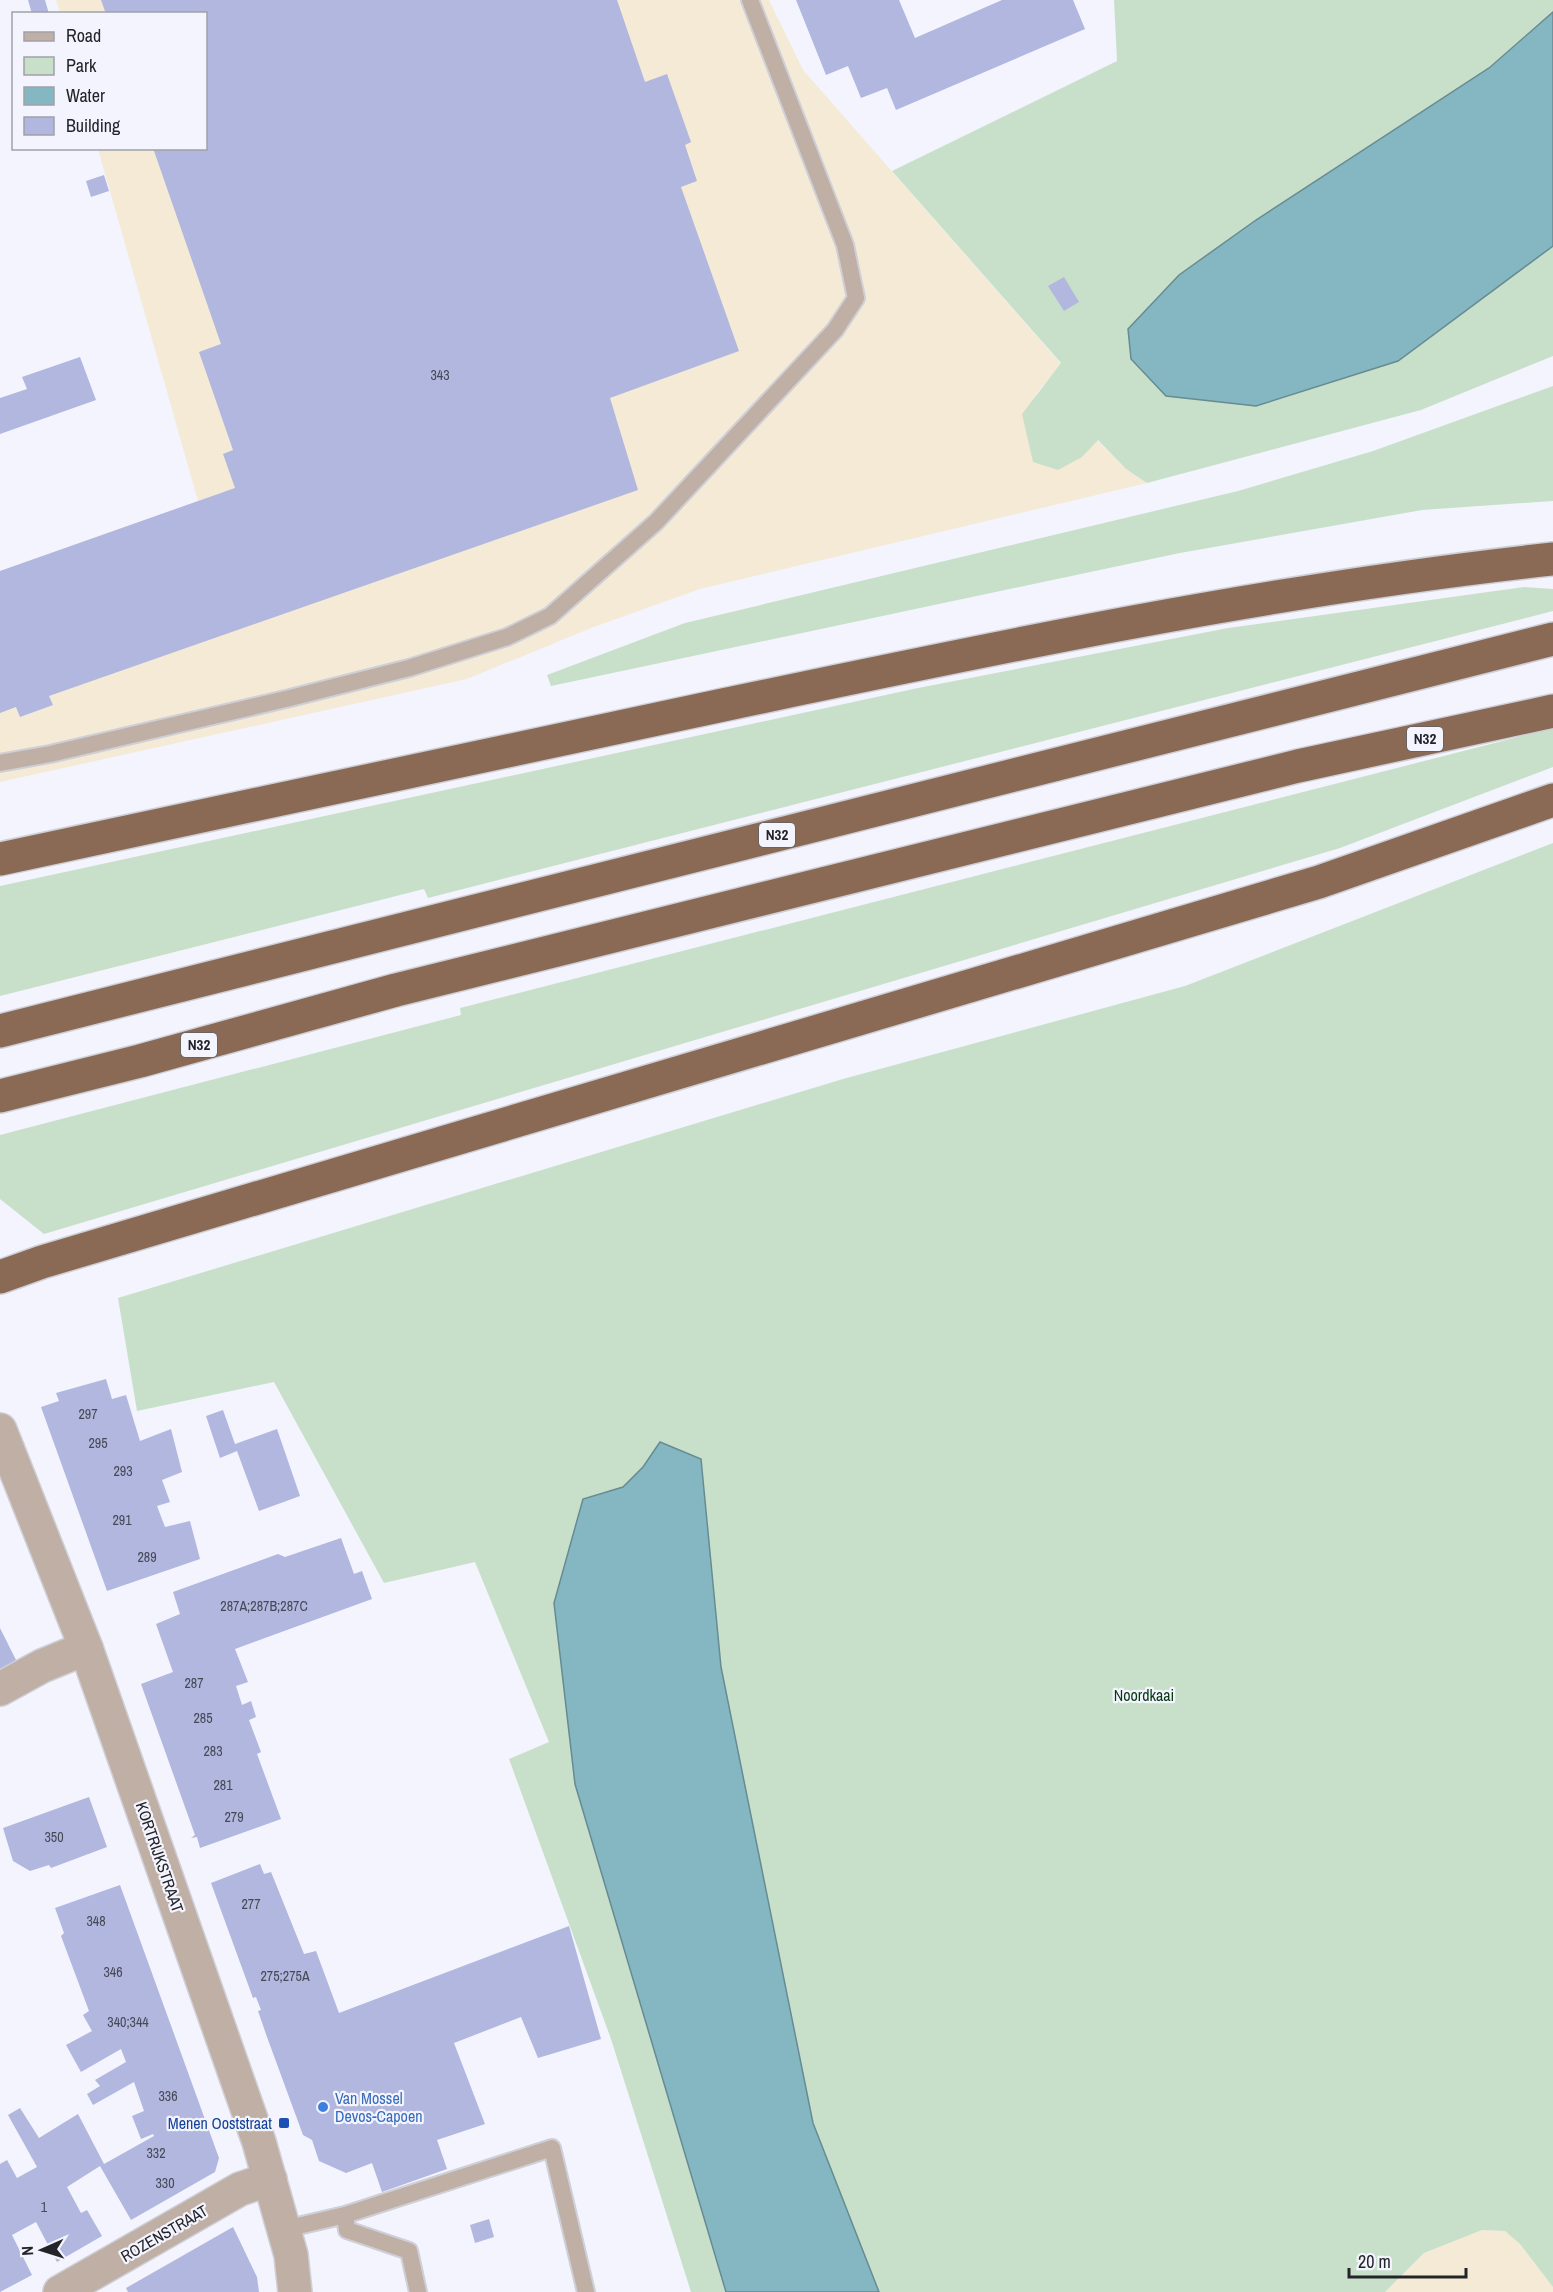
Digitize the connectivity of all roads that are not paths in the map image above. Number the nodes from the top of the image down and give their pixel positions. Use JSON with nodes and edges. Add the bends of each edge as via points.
{"nodes":[{"id":1,"x":750,"y":0,"type":"edge"},
{"id":2,"x":1553,"y":558,"type":"edge"},
{"id":3,"x":1553,"y":639,"type":"edge"},
{"id":4,"x":1553,"y":711,"type":"edge"},
{"id":5,"x":0,"y":764,"type":"edge"},
{"id":6,"x":1553,"y":800,"type":"edge"},
{"id":7,"x":0,"y":859,"type":"edge"},
{"id":8,"x":0,"y":1031,"type":"edge"},
{"id":9,"x":0,"y":1095,"type":"edge"},
{"id":10,"x":0,"y":1277,"type":"edge"},
{"id":11,"x":0,"y":1430,"type":"edge"},
{"id":12,"x":86,"y":1648,"type":"junction"},
{"id":13,"x":0,"y":1689,"type":"edge"},
{"id":14,"x":270,"y":2179,"type":"junction"},
{"id":15,"x":345,"y":2215,"type":"junction"},
{"id":16,"x":285,"y":2229,"type":"junction"},
{"id":17,"x":60,"y":2292,"type":"edge"},
{"id":18,"x":295,"y":2292,"type":"edge"},
{"id":19,"x":418,"y":2292,"type":"edge"},
{"id":20,"x":586,"y":2292,"type":"edge"}],
"edges":[{"from":1,"to":5,"type":"lane","via":[[845,245],[856,298],[835,330],[656,522],[550,616],[507,637],[409,668],[291,698]]},
{"from":2,"to":7,"type":"highway","via":[[1168,614]]},
{"from":3,"to":8,"type":"highway","number":"N32"},
{"from":4,"to":9,"type":"highway","number":"N32","via":[[1298,766],[396,990],[140,1061]]},
{"from":6,"to":10,"type":"highway","via":[[1320,882]]},
{"from":11,"to":12,"type":"street","name":"KORTRIJKSTRAAT"},
{"from":12,"to":13,"type":"street"},
{"from":12,"to":14,"type":"street","name":"KORTRIJKSTRAAT"},
{"from":14,"to":16,"type":"street","name":"KORTRIJKSTRAAT"},
{"from":14,"to":17,"type":"street","name":"ROZENSTRAAT","via":[[240,2189]]},
{"from":15,"to":16,"type":"lane"},
{"from":15,"to":19,"type":"lane","via":[[347,2230],[410,2251]]},
{"from":15,"to":20,"type":"lane","via":[[552,2148]]},
{"from":16,"to":18,"type":"street","name":"KORTRIJKSTRAAT"}]}
